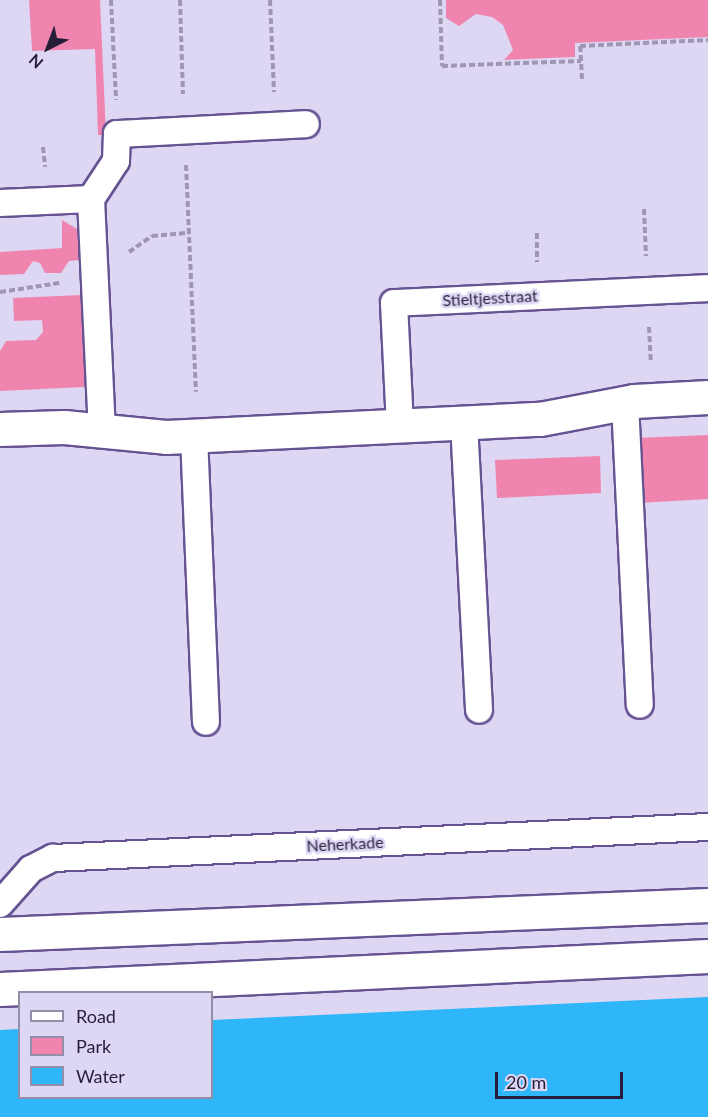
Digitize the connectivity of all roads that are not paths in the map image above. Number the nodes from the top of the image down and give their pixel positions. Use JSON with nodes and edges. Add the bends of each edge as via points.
{"nodes":[{"id":1,"x":306,"y":124,"type":"dead end"},
{"id":2,"x":91,"y":199,"type":"junction"},
{"id":3,"x":0,"y":203,"type":"edge"},
{"id":4,"x":708,"y":288,"type":"edge"},
{"id":5,"x":708,"y":397,"type":"edge"},
{"id":6,"x":625,"y":403,"type":"junction"},
{"id":7,"x":464,"y":423,"type":"junction"},
{"id":8,"x":400,"y":426,"type":"junction"},
{"id":9,"x":0,"y":429,"type":"edge"},
{"id":10,"x":102,"y":432,"type":"junction"},
{"id":11,"x":194,"y":436,"type":"junction"},
{"id":12,"x":640,"y":705,"type":"dead end"},
{"id":13,"x":479,"y":710,"type":"dead end"},
{"id":14,"x":206,"y":722,"type":"dead end"},
{"id":15,"x":708,"y":827,"type":"edge"},
{"id":16,"x":0,"y":904,"type":"edge"},
{"id":17,"x":708,"y":905,"type":"edge"},
{"id":18,"x":0,"y":934,"type":"edge"},
{"id":19,"x":708,"y":956,"type":"edge"},
{"id":20,"x":0,"y":988,"type":"edge"}],
"edges":[{"from":1,"to":2,"type":"lane","via":[[117,134],[116,161]]},
{"from":2,"to":3,"type":"lane"},
{"from":2,"to":10,"type":"lane"},
{"from":4,"to":8,"type":"lane","name":"Stieltjesstraat","via":[[394,303]]},
{"from":5,"to":6,"type":"main road"},
{"from":6,"to":7,"type":"main road","via":[[560,417]]},
{"from":6,"to":12,"type":"lane"},
{"from":7,"to":8,"type":"main road"},
{"from":7,"to":13,"type":"lane"},
{"from":8,"to":11,"type":"main road"},
{"from":9,"to":10,"type":"main road","via":[[64,427]]},
{"from":10,"to":11,"type":"main road"},
{"from":11,"to":14,"type":"lane"},
{"from":15,"to":16,"type":"lane","name":"Neherkade","via":[[53,858],[31,869]]},
{"from":17,"to":18,"type":"main road"},
{"from":19,"to":20,"type":"main road"}]}
